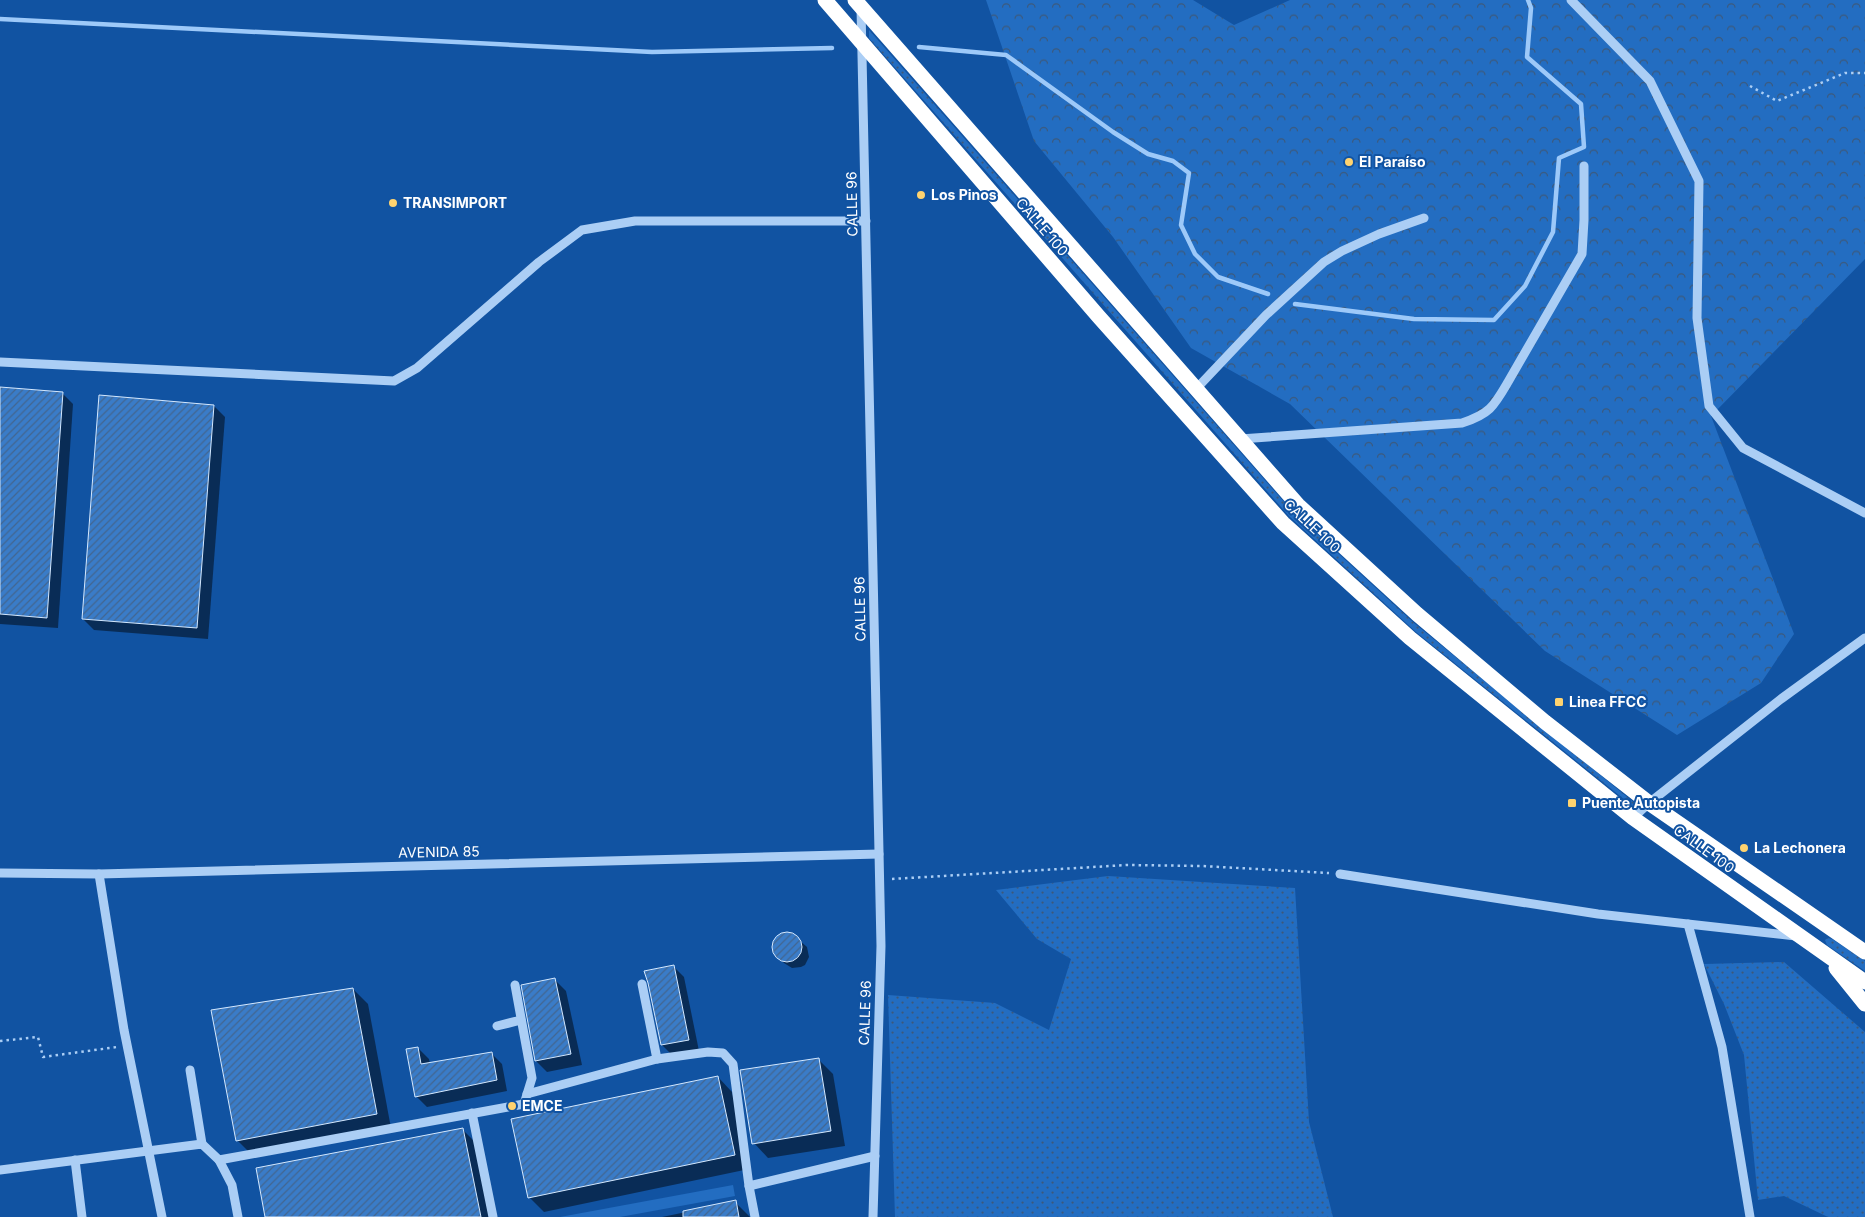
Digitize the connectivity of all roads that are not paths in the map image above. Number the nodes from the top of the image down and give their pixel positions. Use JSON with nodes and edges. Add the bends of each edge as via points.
{"nodes":[{"id":1,"x":825,"y":0,"type":"edge"},
{"id":2,"x":1571,"y":0,"type":"edge"},
{"id":3,"x":859,"y":3,"type":"edge"},
{"id":4,"x":863,"y":45,"type":"junction"},
{"id":5,"x":1584,"y":166,"type":"dead end"},
{"id":6,"x":1424,"y":218,"type":"dead end"},
{"id":7,"x":866,"y":221,"type":"junction"},
{"id":8,"x":0,"y":362,"type":"edge"},
{"id":9,"x":1196,"y":389,"type":"junction"},
{"id":10,"x":1240,"y":439,"type":"junction"},
{"id":11,"x":1865,"y":513,"type":"edge"},
{"id":12,"x":1865,"y":638,"type":"edge"},
{"id":13,"x":1649,"y":803,"type":"junction"},
{"id":14,"x":1633,"y":818,"type":"junction"},
{"id":15,"x":879,"y":854,"type":"junction"},
{"id":16,"x":0,"y":873,"type":"edge"},
{"id":17,"x":99,"y":874,"type":"junction"},
{"id":18,"x":1340,"y":874,"type":"road end"},
{"id":19,"x":1688,"y":924,"type":"junction"},
{"id":20,"x":1798,"y":936,"type":"junction"},
{"id":21,"x":1865,"y":952,"type":"edge"},
{"id":22,"x":1824,"y":954,"type":"junction"},
{"id":23,"x":1865,"y":982,"type":"edge"},
{"id":24,"x":642,"y":984,"type":"dead end"},
{"id":25,"x":515,"y":985,"type":"dead end"},
{"id":26,"x":1865,"y":1004,"type":"edge"},
{"id":27,"x":521,"y":1020,"type":"junction"},
{"id":28,"x":498,"y":1026,"type":"dead end"},
{"id":29,"x":657,"y":1059,"type":"junction"},
{"id":30,"x":190,"y":1070,"type":"dead end"},
{"id":31,"x":527,"y":1094,"type":"junction"},
{"id":32,"x":472,"y":1113,"type":"junction"},
{"id":33,"x":202,"y":1144,"type":"junction"},
{"id":34,"x":148,"y":1150,"type":"junction"},
{"id":35,"x":875,"y":1156,"type":"junction"},
{"id":36,"x":75,"y":1160,"type":"junction"},
{"id":37,"x":219,"y":1160,"type":"junction"},
{"id":38,"x":0,"y":1170,"type":"edge"},
{"id":39,"x":749,"y":1186,"type":"junction"},
{"id":40,"x":82,"y":1217,"type":"edge"},
{"id":41,"x":162,"y":1217,"type":"edge"},
{"id":42,"x":238,"y":1217,"type":"edge"},
{"id":43,"x":493,"y":1217,"type":"edge"},
{"id":44,"x":755,"y":1217,"type":"edge"},
{"id":45,"x":873,"y":1217,"type":"edge"},
{"id":46,"x":1750,"y":1217,"type":"edge"}],
"edges":[{"from":1,"to":4,"type":"highway","name":"CALLE 100"},
{"from":2,"to":11,"type":"street","via":[[1650,81],[1699,181],[1696,318],[1709,406],[1743,448]]},
{"from":3,"to":4,"type":"street","name":"CALLE 96"},
{"from":3,"to":9,"type":"highway","name":"CALLE 100"},
{"from":4,"to":7,"type":"street","name":"CALLE 96"},
{"from":4,"to":14,"type":"highway","name":"CALLE 100","via":[[1283,523],[1410,638]]},
{"from":5,"to":10,"type":"street","via":[[1582,254],[1496,402],[1487,412],[1462,423]]},
{"from":6,"to":9,"type":"street","via":[[1380,234],[1324,262],[1266,315]]},
{"from":7,"to":8,"type":"street","via":[[635,221],[582,230],[417,368],[394,381]]},
{"from":7,"to":15,"type":"street","name":"CALLE 96"},
{"from":9,"to":10,"type":"highway","name":"CALLE 100"},
{"from":10,"to":13,"type":"highway","name":"CALLE 100","via":[[1298,505],[1417,614],[1545,722]]},
{"from":12,"to":13,"type":"street","via":[[1781,699]]},
{"from":13,"to":14,"type":"street"},
{"from":13,"to":21,"type":"highway","name":"CALLE 100"},
{"from":14,"to":20,"type":"highway","name":"CALLE 100"},
{"from":15,"to":17,"type":"street","name":"AVENIDA 85"},
{"from":15,"to":35,"type":"street","name":"CALLE 96","via":[[881,946]]},
{"from":16,"to":17,"type":"street","name":"AVENIDA 85"},
{"from":17,"to":34,"type":"street"},
{"from":18,"to":19,"type":"street","via":[[1598,914]]},
{"from":19,"to":20,"type":"street"},
{"from":19,"to":46,"type":"street","via":[[1722,1047]]},
{"from":20,"to":22,"type":"highway","name":"CALLE 100"},
{"from":22,"to":23,"type":"highway","name":"CALLE 100"},
{"from":22,"to":26,"type":"highway"},
{"from":24,"to":29,"type":"street"},
{"from":25,"to":27,"type":"street"},
{"from":27,"to":28,"type":"street"},
{"from":27,"to":31,"type":"street","via":[[532,1078]]},
{"from":29,"to":31,"type":"street"},
{"from":29,"to":39,"type":"street","via":[[708,1052],[723,1053],[733,1064]]},
{"from":30,"to":33,"type":"street"},
{"from":31,"to":32,"type":"street","via":[[524,1104]]},
{"from":32,"to":37,"type":"street"},
{"from":32,"to":43,"type":"street"},
{"from":33,"to":34,"type":"street"},
{"from":33,"to":37,"type":"street"},
{"from":34,"to":36,"type":"street"},
{"from":34,"to":41,"type":"street"},
{"from":35,"to":39,"type":"street"},
{"from":35,"to":45,"type":"street","name":"CALLE 96"},
{"from":36,"to":38,"type":"street"},
{"from":36,"to":40,"type":"street"},
{"from":37,"to":42,"type":"street","via":[[232,1185]]},
{"from":39,"to":44,"type":"street"}]}
